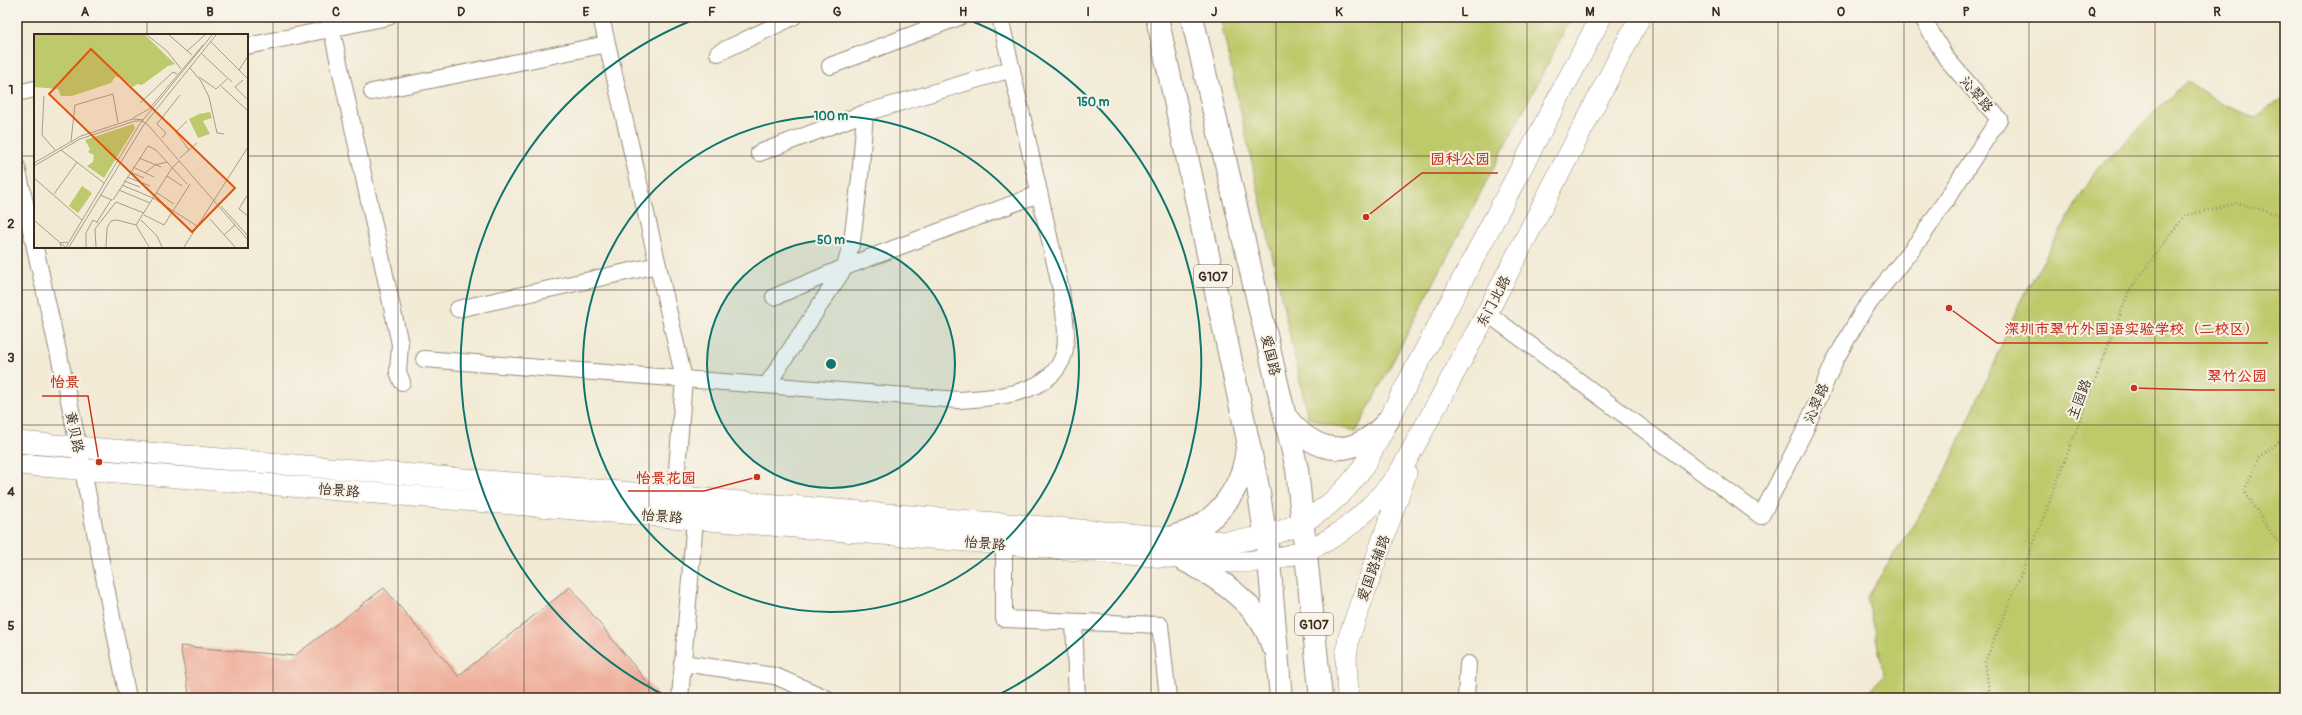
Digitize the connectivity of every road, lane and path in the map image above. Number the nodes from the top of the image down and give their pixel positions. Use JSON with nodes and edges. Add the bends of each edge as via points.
{"nodes":[{"id":1,"x":388,"y":17,"type":"edge"},
{"id":2,"x":601,"y":17,"type":"edge"},
{"id":3,"x":793,"y":17,"type":"edge"},
{"id":4,"x":959,"y":17,"type":"edge"},
{"id":5,"x":1000,"y":17,"type":"edge"},
{"id":6,"x":1157,"y":17,"type":"edge"},
{"id":7,"x":1192,"y":17,"type":"edge"},
{"id":8,"x":1601,"y":17,"type":"edge"},
{"id":9,"x":1640,"y":17,"type":"edge"},
{"id":10,"x":1922,"y":17,"type":"edge"},
{"id":11,"x":331,"y":23,"type":"edge"},
{"id":12,"x":607,"y":44,"type":"junction"},
{"id":13,"x":248,"y":46,"type":"edge"},
{"id":14,"x":718,"y":53,"type":"dead end"},
{"id":15,"x":830,"y":66,"type":"dead end"},
{"id":16,"x":1012,"y":70,"type":"junction"},
{"id":17,"x":34,"y":89,"type":"edge"},
{"id":18,"x":372,"y":92,"type":"dead end"},
{"id":19,"x":17,"y":93,"type":"edge"},
{"id":20,"x":865,"y":113,"type":"junction"},
{"id":21,"x":759,"y":153,"type":"dead end"},
{"id":22,"x":17,"y":167,"type":"edge"},
{"id":23,"x":1039,"y":194,"type":"junction"},
{"id":24,"x":2285,"y":216,"type":"edge"},
{"id":25,"x":34,"y":245,"type":"edge"},
{"id":26,"x":35,"y":248,"type":"edge"},
{"id":27,"x":658,"y":265,"type":"junction"},
{"id":28,"x":845,"y":267,"type":"junction"},
{"id":29,"x":774,"y":297,"type":"dead end"},
{"id":30,"x":458,"y":308,"type":"dead end"},
{"id":31,"x":1487,"y":313,"type":"junction"},
{"id":32,"x":424,"y":359,"type":"dead end"},
{"id":33,"x":684,"y":379,"type":"junction"},
{"id":34,"x":402,"y":382,"type":"dead end"},
{"id":35,"x":767,"y":385,"type":"junction"},
{"id":36,"x":1284,"y":415,"type":"junction"},
{"id":37,"x":1388,"y":421,"type":"junction"},
{"id":38,"x":1247,"y":436,"type":"junction"},
{"id":39,"x":2285,"y":437,"type":"edge"},
{"id":40,"x":17,"y":442,"type":"edge"},
{"id":41,"x":1417,"y":442,"type":"junction"},
{"id":42,"x":78,"y":447,"type":"junction"},
{"id":43,"x":17,"y":464,"type":"edge"},
{"id":44,"x":83,"y":469,"type":"junction"},
{"id":45,"x":675,"y":496,"type":"junction"},
{"id":46,"x":695,"y":519,"type":"junction"},
{"id":47,"x":1303,"y":522,"type":"junction"},
{"id":48,"x":1266,"y":536,"type":"junction"},
{"id":49,"x":1173,"y":538,"type":"junction"},
{"id":50,"x":1004,"y":544,"type":"junction"},
{"id":51,"x":2285,"y":549,"type":"edge"},
{"id":52,"x":1306,"y":551,"type":"junction"},
{"id":53,"x":1180,"y":558,"type":"junction"},
{"id":54,"x":1269,"y":560,"type":"junction"},
{"id":55,"x":1074,"y":622,"type":"junction"},
{"id":56,"x":682,"y":663,"type":"junction"},
{"id":57,"x":1277,"y":664,"type":"junction"},
{"id":58,"x":1468,"y":664,"type":"dead end"},
{"id":59,"x":128,"y":698,"type":"edge"},
{"id":60,"x":680,"y":698,"type":"edge"},
{"id":61,"x":826,"y":698,"type":"edge"},
{"id":62,"x":1077,"y":698,"type":"edge"},
{"id":63,"x":1168,"y":698,"type":"edge"},
{"id":64,"x":1281,"y":698,"type":"edge"},
{"id":65,"x":1321,"y":698,"type":"edge"},
{"id":66,"x":1348,"y":698,"type":"edge"},
{"id":67,"x":1466,"y":698,"type":"edge"},
{"id":68,"x":1990,"y":698,"type":"edge"}],
"edges":[{"from":1,"to":11,"type":"street"},
{"from":2,"to":12,"type":"street"},
{"from":3,"to":14,"type":"street"},
{"from":4,"to":15,"type":"street"},
{"from":5,"to":16,"type":"street"},
{"from":6,"to":38,"type":"highway","number":"G107"},
{"from":7,"to":36,"type":"highway","name":"爱国路","number":"G107"},
{"from":8,"to":37,"type":"main road"},
{"from":9,"to":31,"type":"main road","name":"东门北路"},
{"from":10,"to":31,"type":"street","name":"沁翠路","via":[[1946,58],[1998,119],[1923,235],[1863,311],[1835,360],[1804,432],[1760,516]]},
{"from":11,"to":13,"type":"street"},
{"from":11,"to":34,"type":"street","via":[[400,344],[398,372]]},
{"from":12,"to":18,"type":"street"},
{"from":12,"to":27,"type":"street"},
{"from":16,"to":20,"type":"street"},
{"from":16,"to":23,"type":"street"},
{"from":17,"to":19,"type":"street"},
{"from":20,"to":21,"type":"street"},
{"from":20,"to":28,"type":"street","via":[[852,241]]},
{"from":22,"to":25,"type":"street","name":"黄贝路"},
{"from":23,"to":28,"type":"street"},
{"from":23,"to":35,"type":"street","via":[[1061,290],[1065,329],[1064,353],[1058,367],[1048,376],[1032,387],[1007,395],[959,400]]},
{"from":24,"to":68,"type":"path","name":"主园路","via":[[2238,203],[2184,216],[2129,291],[2033,545],[1985,662]]},
{"from":26,"to":42,"type":"street","name":"黄贝路"},
{"from":27,"to":30,"type":"street"},
{"from":27,"to":33,"type":"street"},
{"from":28,"to":29,"type":"street"},
{"from":28,"to":35,"type":"street"},
{"from":31,"to":41,"type":"main road","name":"东门北路"},
{"from":32,"to":33,"type":"street"},
{"from":33,"to":35,"type":"street"},
{"from":33,"to":45,"type":"street"},
{"from":36,"to":37,"type":"highway","via":[[1296,430],[1308,439],[1321,446],[1335,449],[1351,448],[1366,441]]},
{"from":36,"to":47,"type":"highway","name":"爱国路","number":"G107","via":[[1297,468]]},
{"from":37,"to":47,"type":"main road","via":[[1366,464],[1352,484],[1337,499]]},
{"from":38,"to":48,"type":"highway","number":"G107"},
{"from":38,"to":49,"type":"highway","via":[[1246,460],[1240,478],[1229,497],[1216,513],[1196,528]]},
{"from":39,"to":51,"type":"path","via":[[2260,456],[2244,491]]},
{"from":40,"to":42,"type":"main road","name":"怡景路"},
{"from":41,"to":52,"type":"main road","name":"东门北路","via":[[1387,490],[1355,522],[1330,540]]},
{"from":41,"to":66,"type":"main road","name":"爱国路辅路","via":[[1349,638],[1346,663]]},
{"from":42,"to":44,"type":"street","name":"黄贝路"},
{"from":42,"to":45,"type":"main road","name":"怡景路"},
{"from":43,"to":44,"type":"main road","name":"怡景路"},
{"from":44,"to":46,"type":"main road","name":"怡景路"},
{"from":44,"to":59,"type":"street","name":"黄贝路"},
{"from":45,"to":49,"type":"main road","name":"怡景路"},
{"from":46,"to":50,"type":"main road","name":"怡景路"},
{"from":46,"to":56,"type":"street"},
{"from":47,"to":48,"type":"main road","name":"怡景路"},
{"from":47,"to":52,"type":"highway","name":"爱国路","number":"G107"},
{"from":48,"to":49,"type":"main road","name":"怡景路","via":[[1224,542]]},
{"from":48,"to":54,"type":"highway","number":"G107"},
{"from":50,"to":53,"type":"main road","name":"怡景路"},
{"from":50,"to":55,"type":"street","via":[[1004,619]]},
{"from":52,"to":54,"type":"main road","name":"怡景路"},
{"from":52,"to":65,"type":"highway","name":"爱国路","number":"G107"},
{"from":53,"to":54,"type":"main road","name":"怡景路","via":[[1241,562]]},
{"from":53,"to":57,"type":"highway","via":[[1207,572],[1246,605],[1271,641]]},
{"from":54,"to":57,"type":"highway","number":"G107"},
{"from":55,"to":62,"type":"street"},
{"from":55,"to":63,"type":"street","via":[[1160,625]]},
{"from":56,"to":60,"type":"street"},
{"from":56,"to":61,"type":"street","via":[[775,676]]},
{"from":57,"to":64,"type":"highway","number":"G107"},
{"from":58,"to":67,"type":"street"}]}
